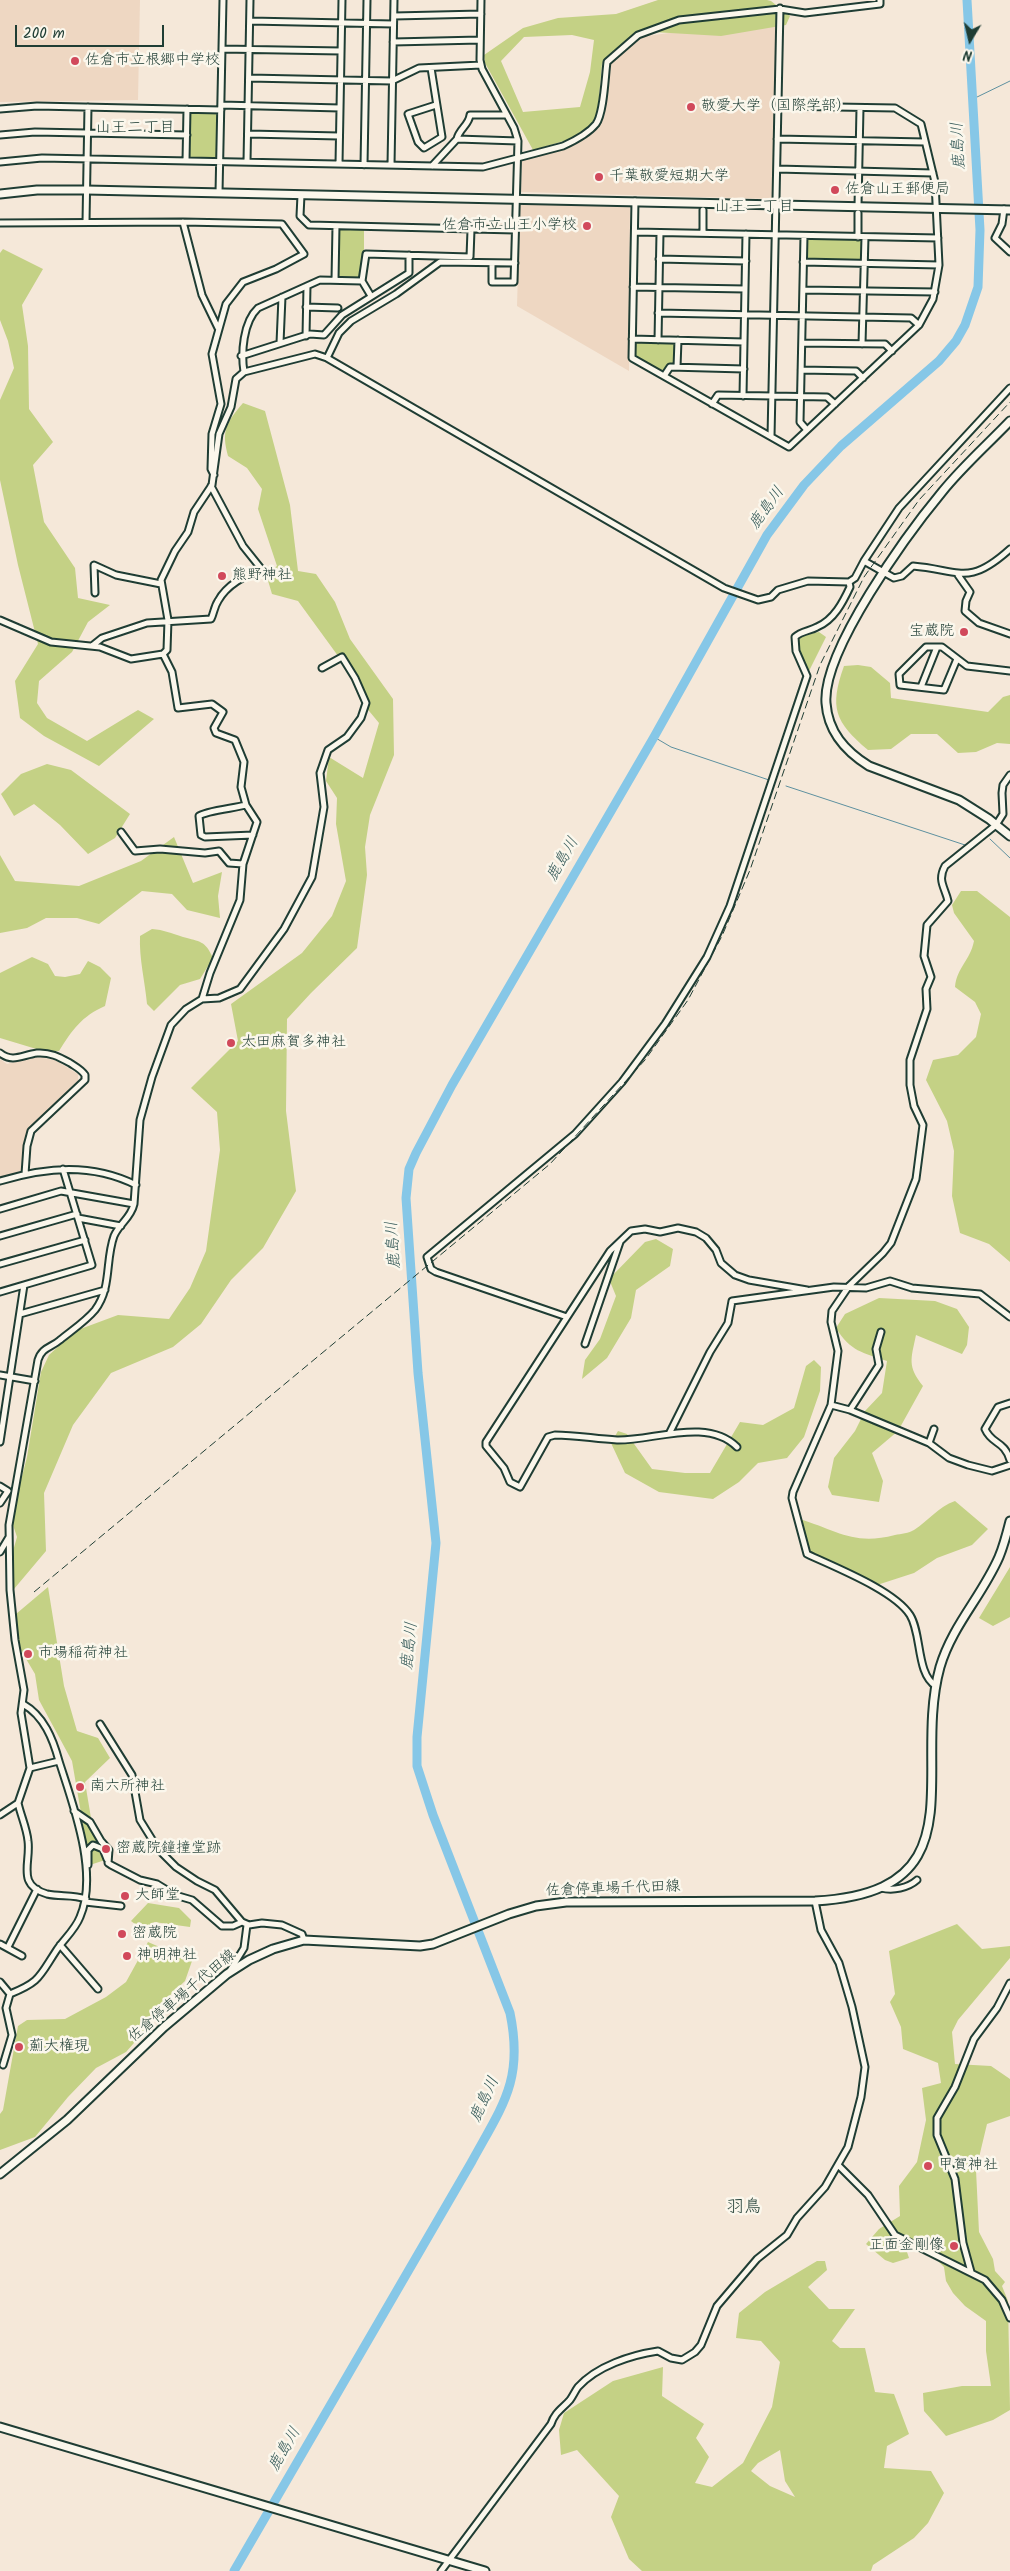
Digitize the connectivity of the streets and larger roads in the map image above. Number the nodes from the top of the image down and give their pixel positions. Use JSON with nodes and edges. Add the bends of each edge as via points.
{"nodes":[{"id":1,"x":223,"y":0,"type":"edge"},
{"id":2,"x":250,"y":0,"type":"edge"},
{"id":3,"x":342,"y":0,"type":"edge"},
{"id":4,"x":367,"y":0,"type":"edge"},
{"id":5,"x":394,"y":0,"type":"edge"},
{"id":6,"x":481,"y":0,"type":"edge"},
{"id":7,"x":854,"y":0,"type":"edge"},
{"id":8,"x":880,"y":0,"type":"edge"},
{"id":9,"x":856,"y":7,"type":"junction"},
{"id":10,"x":780,"y":8,"type":"junction"},
{"id":11,"x":481,"y":14,"type":"junction"},
{"id":12,"x":394,"y":16,"type":"junction"},
{"id":13,"x":250,"y":21,"type":"junction"},
{"id":14,"x":341,"y":23,"type":"junction"},
{"id":15,"x":366,"y":24,"type":"junction"},
{"id":16,"x":393,"y":24,"type":"junction"},
{"id":17,"x":480,"y":40,"type":"junction"},
{"id":18,"x":393,"y":42,"type":"junction"},
{"id":19,"x":222,"y":49,"type":"junction"},
{"id":20,"x":249,"y":50,"type":"junction"},
{"id":21,"x":341,"y":51,"type":"junction"},
{"id":22,"x":481,"y":65,"type":"junction"},
{"id":23,"x":432,"y":68,"type":"junction"},
{"id":24,"x":249,"y":78,"type":"junction"},
{"id":25,"x":340,"y":80,"type":"junction"},
{"id":26,"x":366,"y":80,"type":"junction"},
{"id":27,"x":392,"y":80,"type":"junction"},
{"id":28,"x":436,"y":105,"type":"junction"},
{"id":29,"x":248,"y":106,"type":"junction"},
{"id":30,"x":778,"y":106,"type":"junction"},
{"id":31,"x":88,"y":107,"type":"junction"},
{"id":32,"x":221,"y":107,"type":"junction"},
{"id":33,"x":340,"y":108,"type":"junction"},
{"id":34,"x":860,"y":108,"type":"junction"},
{"id":35,"x":0,"y":109,"type":"edge"},
{"id":36,"x":187,"y":109,"type":"junction"},
{"id":37,"x":508,"y":116,"type":"junction"},
{"id":38,"x":88,"y":133,"type":"junction"},
{"id":39,"x":248,"y":134,"type":"junction"},
{"id":40,"x":0,"y":135,"type":"edge"},
{"id":41,"x":187,"y":136,"type":"junction"},
{"id":42,"x":339,"y":136,"type":"junction"},
{"id":43,"x":457,"y":139,"type":"junction"},
{"id":44,"x":777,"y":139,"type":"junction"},
{"id":45,"x":518,"y":141,"type":"junction"},
{"id":46,"x":859,"y":141,"type":"junction"},
{"id":47,"x":925,"y":142,"type":"junction"},
{"id":48,"x":517,"y":157,"type":"junction"},
{"id":49,"x":87,"y":159,"type":"junction"},
{"id":50,"x":186,"y":161,"type":"junction"},
{"id":51,"x":0,"y":162,"type":"edge"},
{"id":52,"x":220,"y":162,"type":"junction"},
{"id":53,"x":247,"y":162,"type":"junction"},
{"id":54,"x":338,"y":164,"type":"junction"},
{"id":55,"x":364,"y":165,"type":"junction"},
{"id":56,"x":391,"y":165,"type":"junction"},
{"id":57,"x":431,"y":166,"type":"junction"},
{"id":58,"x":776,"y":169,"type":"junction"},
{"id":59,"x":859,"y":171,"type":"junction"},
{"id":60,"x":933,"y":173,"type":"junction"},
{"id":61,"x":86,"y":190,"type":"junction"},
{"id":62,"x":219,"y":193,"type":"junction"},
{"id":63,"x":0,"y":194,"type":"edge"},
{"id":64,"x":301,"y":194,"type":"junction"},
{"id":65,"x":516,"y":199,"type":"junction"},
{"id":66,"x":635,"y":201,"type":"junction"},
{"id":67,"x":776,"y":204,"type":"junction"},
{"id":68,"x":935,"y":207,"type":"junction"},
{"id":69,"x":858,"y":209,"type":"junction"},
{"id":70,"x":1007,"y":209,"type":"edge"},
{"id":71,"x":704,"y":210,"type":"dead end"},
{"id":72,"x":86,"y":222,"type":"junction"},
{"id":73,"x":183,"y":222,"type":"junction"},
{"id":74,"x":0,"y":223,"type":"edge"},
{"id":75,"x":336,"y":226,"type":"junction"},
{"id":76,"x":471,"y":230,"type":"junction"},
{"id":77,"x":516,"y":230,"type":"junction"},
{"id":78,"x":634,"y":232,"type":"junction"},
{"id":79,"x":660,"y":232,"type":"junction"},
{"id":80,"x":703,"y":234,"type":"junction"},
{"id":81,"x":746,"y":234,"type":"junction"},
{"id":82,"x":775,"y":235,"type":"junction"},
{"id":83,"x":804,"y":236,"type":"junction"},
{"id":84,"x":858,"y":237,"type":"junction"},
{"id":85,"x":864,"y":237,"type":"junction"},
{"id":86,"x":938,"y":238,"type":"junction"},
{"id":87,"x":1010,"y":252,"type":"edge"},
{"id":88,"x":410,"y":255,"type":"junction"},
{"id":89,"x":660,"y":259,"type":"junction"},
{"id":90,"x":746,"y":261,"type":"junction"},
{"id":91,"x":804,"y":262,"type":"junction"},
{"id":92,"x":492,"y":263,"type":"junction"},
{"id":93,"x":515,"y":263,"type":"junction"},
{"id":94,"x":864,"y":264,"type":"junction"},
{"id":95,"x":939,"y":265,"type":"junction"},
{"id":96,"x":335,"y":280,"type":"junction"},
{"id":97,"x":362,"y":281,"type":"junction"},
{"id":98,"x":307,"y":286,"type":"junction"},
{"id":99,"x":634,"y":287,"type":"junction"},
{"id":100,"x":659,"y":287,"type":"junction"},
{"id":101,"x":745,"y":289,"type":"junction"},
{"id":102,"x":803,"y":290,"type":"junction"},
{"id":103,"x":864,"y":291,"type":"junction"},
{"id":104,"x":935,"y":292,"type":"junction"},
{"id":105,"x":371,"y":296,"type":"junction"},
{"id":106,"x":282,"y":297,"type":"junction"},
{"id":107,"x":306,"y":307,"type":"junction"},
{"id":108,"x":338,"y":308,"type":"dead end"},
{"id":109,"x":658,"y":313,"type":"junction"},
{"id":110,"x":745,"y":315,"type":"junction"},
{"id":111,"x":774,"y":316,"type":"junction"},
{"id":112,"x":802,"y":316,"type":"junction"},
{"id":113,"x":863,"y":317,"type":"junction"},
{"id":114,"x":919,"y":324,"type":"junction"},
{"id":115,"x":218,"y":328,"type":"junction"},
{"id":116,"x":306,"y":336,"type":"junction"},
{"id":117,"x":632,"y":339,"type":"junction"},
{"id":118,"x":658,"y":340,"type":"junction"},
{"id":119,"x":678,"y":340,"type":"junction"},
{"id":120,"x":744,"y":342,"type":"junction"},
{"id":121,"x":280,"y":343,"type":"junction"},
{"id":122,"x":802,"y":343,"type":"junction"},
{"id":123,"x":862,"y":344,"type":"junction"},
{"id":124,"x":892,"y":351,"type":"junction"},
{"id":125,"x":242,"y":356,"type":"junction"},
{"id":126,"x":326,"y":358,"type":"junction"},
{"id":127,"x":677,"y":367,"type":"junction"},
{"id":128,"x":744,"y":369,"type":"junction"},
{"id":129,"x":801,"y":370,"type":"junction"},
{"id":130,"x":244,"y":372,"type":"junction"},
{"id":131,"x":664,"y":376,"type":"junction"},
{"id":132,"x":864,"y":378,"type":"junction"},
{"id":133,"x":1010,"y":388,"type":"edge"},
{"id":134,"x":743,"y":396,"type":"junction"},
{"id":135,"x":772,"y":396,"type":"junction"},
{"id":136,"x":801,"y":397,"type":"junction"},
{"id":137,"x":712,"y":404,"type":"junction"},
{"id":138,"x":835,"y":404,"type":"junction"},
{"id":139,"x":1010,"y":421,"type":"edge"},
{"id":140,"x":807,"y":430,"type":"junction"},
{"id":141,"x":771,"y":437,"type":"junction"},
{"id":142,"x":214,"y":475,"type":"junction"},
{"id":143,"x":211,"y":486,"type":"junction"},
{"id":144,"x":1010,"y":549,"type":"edge"},
{"id":145,"x":864,"y":561,"type":"junction"},
{"id":146,"x":884,"y":573,"type":"junction"},
{"id":147,"x":958,"y":574,"type":"junction"},
{"id":148,"x":849,"y":582,"type":"junction"},
{"id":149,"x":161,"y":584,"type":"junction"},
{"id":150,"x":95,"y":593,"type":"dead end"},
{"id":151,"x":0,"y":620,"type":"edge"},
{"id":152,"x":168,"y":620,"type":"junction"},
{"id":153,"x":1010,"y":634,"type":"edge"},
{"id":154,"x":92,"y":646,"type":"junction"},
{"id":155,"x":937,"y":647,"type":"junction"},
{"id":156,"x":163,"y":654,"type":"junction"},
{"id":157,"x":957,"y":659,"type":"junction"},
{"id":158,"x":322,"y":668,"type":"dead end"},
{"id":159,"x":1010,"y":670,"type":"edge"},
{"id":160,"x":921,"y":687,"type":"junction"},
{"id":161,"x":1010,"y":775,"type":"edge"},
{"id":162,"x":246,"y":805,"type":"junction"},
{"id":163,"x":996,"y":825,"type":"junction"},
{"id":164,"x":121,"y":832,"type":"dead end"},
{"id":165,"x":253,"y":834,"type":"junction"},
{"id":166,"x":1010,"y":836,"type":"edge"},
{"id":167,"x":243,"y":864,"type":"junction"},
{"id":168,"x":202,"y":999,"type":"junction"},
{"id":169,"x":0,"y":1053,"type":"edge"},
{"id":170,"x":64,"y":1168,"type":"junction"},
{"id":171,"x":25,"y":1174,"type":"junction"},
{"id":172,"x":0,"y":1181,"type":"edge"},
{"id":173,"x":136,"y":1185,"type":"junction"},
{"id":174,"x":70,"y":1192,"type":"junction"},
{"id":175,"x":134,"y":1204,"type":"junction"},
{"id":176,"x":0,"y":1209,"type":"edge"},
{"id":177,"x":77,"y":1216,"type":"junction"},
{"id":178,"x":121,"y":1226,"type":"junction"},
{"id":179,"x":0,"y":1236,"type":"edge"},
{"id":180,"x":84,"y":1240,"type":"junction"},
{"id":181,"x":620,"y":1241,"type":"junction"},
{"id":182,"x":0,"y":1264,"type":"edge"},
{"id":183,"x":24,"y":1285,"type":"junction"},
{"id":184,"x":849,"y":1286,"type":"junction"},
{"id":185,"x":105,"y":1290,"type":"junction"},
{"id":186,"x":807,"y":1290,"type":"junction"},
{"id":187,"x":0,"y":1292,"type":"edge"},
{"id":188,"x":20,"y":1314,"type":"junction"},
{"id":189,"x":567,"y":1317,"type":"junction"},
{"id":190,"x":1010,"y":1317,"type":"edge"},
{"id":191,"x":881,"y":1332,"type":"dead end"},
{"id":192,"x":585,"y":1344,"type":"dead end"},
{"id":193,"x":0,"y":1375,"type":"edge"},
{"id":194,"x":10,"y":1377,"type":"junction"},
{"id":195,"x":35,"y":1381,"type":"junction"},
{"id":196,"x":1010,"y":1403,"type":"edge"},
{"id":197,"x":830,"y":1405,"type":"junction"},
{"id":198,"x":850,"y":1410,"type":"junction"},
{"id":199,"x":934,"y":1429,"type":"dead end"},
{"id":200,"x":669,"y":1434,"type":"junction"},
{"id":201,"x":0,"y":1442,"type":"edge"},
{"id":202,"x":929,"y":1443,"type":"junction"},
{"id":203,"x":737,"y":1447,"type":"dead end"},
{"id":204,"x":1010,"y":1460,"type":"edge"},
{"id":205,"x":1010,"y":1465,"type":"edge"},
{"id":206,"x":0,"y":1486,"type":"edge"},
{"id":207,"x":0,"y":1503,"type":"edge"},
{"id":208,"x":1010,"y":1520,"type":"edge"},
{"id":209,"x":10,"y":1536,"type":"junction"},
{"id":210,"x":0,"y":1552,"type":"edge"},
{"id":211,"x":936,"y":1686,"type":"junction"},
{"id":212,"x":23,"y":1704,"type":"junction"},
{"id":213,"x":100,"y":1724,"type":"dead end"},
{"id":214,"x":59,"y":1761,"type":"junction"},
{"id":215,"x":30,"y":1768,"type":"junction"},
{"id":216,"x":18,"y":1803,"type":"junction"},
{"id":217,"x":74,"y":1810,"type":"junction"},
{"id":218,"x":0,"y":1815,"type":"edge"},
{"id":219,"x":108,"y":1861,"type":"junction"},
{"id":220,"x":86,"y":1877,"type":"junction"},
{"id":221,"x":917,"y":1880,"type":"dead end"},
{"id":222,"x":881,"y":1888,"type":"junction"},
{"id":223,"x":37,"y":1889,"type":"junction"},
{"id":224,"x":85,"y":1900,"type":"junction"},
{"id":225,"x":815,"y":1901,"type":"junction"},
{"id":226,"x":120,"y":1906,"type":"dead end"},
{"id":227,"x":245,"y":1923,"type":"junction"},
{"id":228,"x":304,"y":1940,"type":"junction"},
{"id":229,"x":0,"y":1944,"type":"edge"},
{"id":230,"x":60,"y":1945,"type":"junction"},
{"id":231,"x":8,"y":1948,"type":"junction"},
{"id":232,"x":22,"y":1956,"type":"dead end"},
{"id":233,"x":228,"y":1974,"type":"junction"},
{"id":234,"x":0,"y":1982,"type":"edge"},
{"id":235,"x":1010,"y":1982,"type":"edge"},
{"id":236,"x":98,"y":1989,"type":"dead end"},
{"id":237,"x":10,"y":1994,"type":"junction"},
{"id":238,"x":3,"y":2065,"type":"dead end"},
{"id":239,"x":839,"y":2166,"type":"junction"},
{"id":240,"x":0,"y":2174,"type":"edge"},
{"id":241,"x":971,"y":2272,"type":"junction"},
{"id":242,"x":1010,"y":2318,"type":"edge"},
{"id":243,"x":0,"y":2428,"type":"edge"},
{"id":244,"x":449,"y":2560,"type":"junction"},
{"id":245,"x":441,"y":2571,"type":"edge"},
{"id":246,"x":485,"y":2571,"type":"edge"}],
"edges":[{"from":1,"to":19,"type":"street"},
{"from":2,"to":13,"type":"street"},
{"from":3,"to":14,"type":"street"},
{"from":4,"to":15,"type":"street"},
{"from":5,"to":12,"type":"street"},
{"from":6,"to":11,"type":"street"},
{"from":7,"to":9,"type":"street"},
{"from":8,"to":9,"type":"street","via":[[880,4]]},
{"from":9,"to":10,"type":"street","via":[[805,13]]},
{"from":10,"to":30,"type":"street"},
{"from":10,"to":48,"type":"street","via":[[679,20],[638,35],[606,62],[601,109],[596,124],[563,146]]},
{"from":11,"to":12,"type":"street"},
{"from":11,"to":17,"type":"street"},
{"from":12,"to":16,"type":"street"},
{"from":13,"to":14,"type":"street"},
{"from":13,"to":20,"type":"street"},
{"from":14,"to":15,"type":"street"},
{"from":14,"to":21,"type":"street"},
{"from":15,"to":16,"type":"street"},
{"from":15,"to":26,"type":"street"},
{"from":16,"to":18,"type":"street"},
{"from":17,"to":18,"type":"street"},
{"from":17,"to":22,"type":"street"},
{"from":18,"to":27,"type":"street"},
{"from":19,"to":20,"type":"street"},
{"from":19,"to":32,"type":"street"},
{"from":20,"to":21,"type":"street"},
{"from":20,"to":24,"type":"street"},
{"from":21,"to":25,"type":"street"},
{"from":22,"to":23,"type":"street"},
{"from":22,"to":37,"type":"street"},
{"from":23,"to":27,"type":"street","via":[[419,68]]},
{"from":23,"to":28,"type":"street"},
{"from":24,"to":25,"type":"street"},
{"from":24,"to":29,"type":"street"},
{"from":25,"to":26,"type":"street"},
{"from":25,"to":33,"type":"street"},
{"from":26,"to":27,"type":"street"},
{"from":26,"to":55,"type":"street"},
{"from":27,"to":56,"type":"street"},
{"from":28,"to":28,"type":"street","via":[[442,136],[424,148],[418,142],[408,114]]},
{"from":29,"to":32,"type":"street"},
{"from":29,"to":33,"type":"street"},
{"from":29,"to":39,"type":"street"},
{"from":30,"to":34,"type":"street"},
{"from":30,"to":44,"type":"street"},
{"from":31,"to":35,"type":"street"},
{"from":31,"to":36,"type":"street"},
{"from":31,"to":38,"type":"street"},
{"from":32,"to":36,"type":"street"},
{"from":32,"to":52,"type":"street"},
{"from":33,"to":42,"type":"street"},
{"from":34,"to":46,"type":"street"},
{"from":34,"to":47,"type":"street","via":[[895,108],[921,124]]},
{"from":36,"to":41,"type":"street"},
{"from":37,"to":43,"type":"street","via":[[470,115]]},
{"from":37,"to":45,"type":"street"},
{"from":38,"to":40,"type":"street"},
{"from":38,"to":41,"type":"street"},
{"from":38,"to":49,"type":"street"},
{"from":39,"to":42,"type":"street"},
{"from":39,"to":53,"type":"street"},
{"from":41,"to":50,"type":"street"},
{"from":42,"to":54,"type":"street"},
{"from":43,"to":45,"type":"street"},
{"from":43,"to":57,"type":"street"},
{"from":44,"to":46,"type":"street"},
{"from":44,"to":58,"type":"street"},
{"from":45,"to":48,"type":"street"},
{"from":46,"to":47,"type":"street"},
{"from":46,"to":59,"type":"street"},
{"from":47,"to":60,"type":"street"},
{"from":48,"to":57,"type":"street","via":[[483,167]]},
{"from":48,"to":65,"type":"street"},
{"from":49,"to":50,"type":"street"},
{"from":49,"to":51,"type":"street","via":[[42,158]]},
{"from":49,"to":61,"type":"street"},
{"from":50,"to":52,"type":"street"},
{"from":52,"to":53,"type":"street"},
{"from":52,"to":62,"type":"street"},
{"from":53,"to":54,"type":"street"},
{"from":54,"to":55,"type":"street"},
{"from":55,"to":56,"type":"street"},
{"from":56,"to":57,"type":"street"},
{"from":58,"to":59,"type":"street"},
{"from":58,"to":67,"type":"street"},
{"from":59,"to":60,"type":"street"},
{"from":59,"to":69,"type":"street"},
{"from":60,"to":68,"type":"street"},
{"from":61,"to":62,"type":"street"},
{"from":61,"to":63,"type":"street"},
{"from":61,"to":72,"type":"street"},
{"from":62,"to":64,"type":"street"},
{"from":64,"to":65,"type":"street"},
{"from":64,"to":75,"type":"street","via":[[300,216],[309,225]]},
{"from":65,"to":66,"type":"street"},
{"from":65,"to":77,"type":"street"},
{"from":66,"to":67,"type":"street"},
{"from":66,"to":78,"type":"street"},
{"from":67,"to":69,"type":"street"},
{"from":67,"to":82,"type":"street"},
{"from":68,"to":69,"type":"street"},
{"from":68,"to":70,"type":"street"},
{"from":68,"to":86,"type":"street"},
{"from":69,"to":84,"type":"street"},
{"from":70,"to":87,"type":"street","via":[[995,238]]},
{"from":71,"to":80,"type":"street"},
{"from":72,"to":73,"type":"street"},
{"from":72,"to":74,"type":"street"},
{"from":73,"to":115,"type":"street","via":[[202,295]]},
{"from":73,"to":115,"type":"street","via":[[282,224],[304,254],[243,282],[226,304]]},
{"from":75,"to":76,"type":"street"},
{"from":75,"to":96,"type":"street"},
{"from":76,"to":77,"type":"street"},
{"from":76,"to":88,"type":"street","via":[[470,257]]},
{"from":77,"to":93,"type":"street"},
{"from":78,"to":79,"type":"street"},
{"from":78,"to":99,"type":"street"},
{"from":79,"to":80,"type":"street"},
{"from":79,"to":89,"type":"street"},
{"from":80,"to":81,"type":"street"},
{"from":81,"to":82,"type":"street"},
{"from":81,"to":90,"type":"street"},
{"from":82,"to":83,"type":"street"},
{"from":82,"to":111,"type":"street"},
{"from":83,"to":84,"type":"street"},
{"from":83,"to":91,"type":"street"},
{"from":84,"to":85,"type":"street"},
{"from":85,"to":86,"type":"street"},
{"from":85,"to":94,"type":"street"},
{"from":86,"to":95,"type":"street"},
{"from":88,"to":97,"type":"street","via":[[366,254]]},
{"from":88,"to":105,"type":"street","via":[[408,273]]},
{"from":89,"to":90,"type":"street"},
{"from":89,"to":100,"type":"street"},
{"from":90,"to":101,"type":"street"},
{"from":91,"to":94,"type":"street"},
{"from":91,"to":102,"type":"street"},
{"from":92,"to":93,"type":"street"},
{"from":92,"to":93,"type":"street","via":[[492,282],[514,282]]},
{"from":92,"to":126,"type":"street","via":[[440,262],[352,322],[339,333]]},
{"from":94,"to":95,"type":"street"},
{"from":94,"to":103,"type":"street"},
{"from":95,"to":104,"type":"street"},
{"from":96,"to":97,"type":"street"},
{"from":96,"to":98,"type":"street","via":[[320,280]]},
{"from":97,"to":105,"type":"street"},
{"from":98,"to":106,"type":"street"},
{"from":98,"to":107,"type":"street"},
{"from":99,"to":100,"type":"street"},
{"from":99,"to":117,"type":"street"},
{"from":100,"to":101,"type":"street"},
{"from":100,"to":109,"type":"street"},
{"from":101,"to":110,"type":"street"},
{"from":102,"to":103,"type":"street"},
{"from":102,"to":112,"type":"street"},
{"from":103,"to":104,"type":"street"},
{"from":103,"to":113,"type":"street"},
{"from":104,"to":114,"type":"street"},
{"from":105,"to":116,"type":"street","via":[[342,315],[324,335]]},
{"from":106,"to":121,"type":"street"},
{"from":106,"to":125,"type":"street","via":[[258,308],[251,315]]},
{"from":107,"to":108,"type":"street"},
{"from":107,"to":116,"type":"street"},
{"from":109,"to":110,"type":"street"},
{"from":109,"to":118,"type":"street"},
{"from":110,"to":111,"type":"street"},
{"from":110,"to":120,"type":"street"},
{"from":111,"to":112,"type":"street"},
{"from":111,"to":135,"type":"street"},
{"from":112,"to":113,"type":"street"},
{"from":112,"to":122,"type":"street"},
{"from":113,"to":114,"type":"street","via":[[911,318]]},
{"from":113,"to":123,"type":"street"},
{"from":114,"to":124,"type":"street"},
{"from":115,"to":142,"type":"street","via":[[212,354],[221,404],[212,434],[211,469]]},
{"from":116,"to":121,"type":"street"},
{"from":117,"to":118,"type":"street"},
{"from":117,"to":131,"type":"street","via":[[632,358]]},
{"from":118,"to":119,"type":"street"},
{"from":119,"to":120,"type":"street"},
{"from":119,"to":127,"type":"street"},
{"from":120,"to":128,"type":"street"},
{"from":121,"to":125,"type":"street"},
{"from":122,"to":123,"type":"street"},
{"from":122,"to":129,"type":"street"},
{"from":123,"to":124,"type":"street","via":[[885,344]]},
{"from":124,"to":132,"type":"street"},
{"from":125,"to":130,"type":"street"},
{"from":126,"to":130,"type":"street","via":[[315,354]]},
{"from":126,"to":148,"type":"street","via":[[724,588],[751,599],[771,597],[778,590],[808,581]]},
{"from":127,"to":128,"type":"street"},
{"from":127,"to":131,"type":"street","via":[[670,367]]},
{"from":128,"to":134,"type":"street"},
{"from":129,"to":132,"type":"street","via":[[856,371]]},
{"from":129,"to":136,"type":"street"},
{"from":130,"to":142,"type":"street","via":[[236,379],[231,407],[219,434]]},
{"from":131,"to":137,"type":"street"},
{"from":132,"to":138,"type":"street"},
{"from":133,"to":145,"type":"street","via":[[899,508]]},
{"from":134,"to":135,"type":"street"},
{"from":134,"to":137,"type":"street","via":[[718,395]]},
{"from":135,"to":136,"type":"street"},
{"from":135,"to":141,"type":"street"},
{"from":136,"to":138,"type":"street","via":[[827,397]]},
{"from":136,"to":140,"type":"street","via":[[800,422]]},
{"from":137,"to":141,"type":"street"},
{"from":138,"to":140,"type":"street"},
{"from":139,"to":146,"type":"street","via":[[942,491]]},
{"from":140,"to":141,"type":"street","via":[[789,447]]},
{"from":142,"to":143,"type":"street"},
{"from":143,"to":149,"type":"street","via":[[194,512],[188,532],[163,574]]},
{"from":143,"to":152,"type":"street","via":[[243,546],[263,571],[250,574],[224,592],[211,619],[196,622]]},
{"from":144,"to":147,"type":"street","via":[[983,570]]},
{"from":145,"to":146,"type":"street"},
{"from":145,"to":148,"type":"street"},
{"from":146,"to":147,"type":"street","via":[[898,578],[913,566]]},
{"from":146,"to":163,"type":"street","via":[[856,617],[830,676],[826,702],[835,735],[846,749],[869,766],[959,800]]},
{"from":147,"to":153,"type":"street","via":[[970,592],[965,610],[979,623]]},
{"from":148,"to":189,"type":"street","via":[[850,587],[842,603],[830,618],[795,637],[796,651],[807,676],[730,906],[690,985],[622,1082],[575,1134],[427,1257],[436,1272]]},
{"from":149,"to":150,"type":"street","via":[[116,576],[94,565]]},
{"from":149,"to":152,"type":"street"},
{"from":151,"to":154,"type":"street","via":[[51,642]]},
{"from":152,"to":154,"type":"street","via":[[147,623],[102,638]]},
{"from":152,"to":156,"type":"street","via":[[167,650]]},
{"from":154,"to":156,"type":"street","via":[[131,658]]},
{"from":155,"to":157,"type":"street","via":[[942,647]]},
{"from":155,"to":160,"type":"street"},
{"from":155,"to":160,"type":"street","via":[[926,647],[899,674],[900,685]]},
{"from":156,"to":162,"type":"street","via":[[172,672],[178,708],[212,704],[223,712],[214,728],[216,733],[235,740],[244,762],[241,787]]},
{"from":157,"to":159,"type":"street","via":[[967,666]]},
{"from":157,"to":160,"type":"street","via":[[944,690]]},
{"from":158,"to":168,"type":"street","via":[[342,657],[356,678],[366,703],[361,718],[347,737],[328,750],[320,773],[324,807],[312,877],[284,929],[248,980],[232,994]]},
{"from":161,"to":163,"type":"street","via":[[1003,785],[1003,814]]},
{"from":162,"to":165,"type":"street","via":[[257,822]]},
{"from":162,"to":165,"type":"street","via":[[202,813],[199,816],[202,835]]},
{"from":163,"to":166,"type":"street"},
{"from":163,"to":184,"type":"street","via":[[945,866],[941,874],[941,884],[948,901],[927,925],[924,956],[930,977],[926,990],[927,1009],[910,1060],[913,1099],[923,1125],[916,1179],[891,1243],[884,1254]]},
{"from":164,"to":167,"type":"street","via":[[135,851],[219,851],[228,863]]},
{"from":165,"to":167,"type":"street"},
{"from":167,"to":168,"type":"street","via":[[240,900]]},
{"from":168,"to":173,"type":"street","via":[[171,1025],[155,1066],[140,1120]]},
{"from":169,"to":171,"type":"street","via":[[7,1059],[37,1053],[56,1055],[86,1075],[85,1080],[31,1131]]},
{"from":170,"to":171,"type":"street"},
{"from":170,"to":173,"type":"street","via":[[87,1169]]},
{"from":170,"to":174,"type":"street"},
{"from":171,"to":172,"type":"street"},
{"from":173,"to":175,"type":"street"},
{"from":174,"to":175,"type":"street"},
{"from":174,"to":176,"type":"street","via":[[61,1191]]},
{"from":174,"to":177,"type":"street"},
{"from":175,"to":178,"type":"street"},
{"from":177,"to":178,"type":"street"},
{"from":177,"to":179,"type":"street"},
{"from":177,"to":180,"type":"street"},
{"from":178,"to":185,"type":"street","via":[[113,1239]]},
{"from":180,"to":182,"type":"street"},
{"from":180,"to":183,"type":"street","via":[[92,1265]]},
{"from":181,"to":186,"type":"street","via":[[631,1231],[645,1229],[660,1232],[678,1228],[696,1232],[706,1238],[721,1263],[735,1275]]},
{"from":181,"to":189,"type":"street"},
{"from":181,"to":192,"type":"street"},
{"from":183,"to":187,"type":"street"},
{"from":183,"to":188,"type":"street"},
{"from":184,"to":186,"type":"street"},
{"from":184,"to":190,"type":"street","via":[[866,1288],[890,1281],[912,1288],[980,1294]]},
{"from":184,"to":197,"type":"street","via":[[832,1311],[831,1322],[838,1351]]},
{"from":185,"to":188,"type":"street"},
{"from":185,"to":195,"type":"street","via":[[93,1312],[40,1353]]},
{"from":186,"to":200,"type":"street","via":[[732,1301],[728,1323]]},
{"from":188,"to":194,"type":"street"},
{"from":189,"to":200,"type":"street","via":[[486,1442],[510,1482],[520,1487],[548,1437],[576,1435],[618,1440]]},
{"from":191,"to":198,"type":"street","via":[[876,1349],[879,1365]]},
{"from":193,"to":194,"type":"street"},
{"from":194,"to":195,"type":"street"},
{"from":194,"to":201,"type":"street"},
{"from":195,"to":209,"type":"street","via":[[9,1517]]},
{"from":196,"to":204,"type":"street","via":[[998,1407],[985,1429],[988,1436],[1006,1450]]},
{"from":197,"to":198,"type":"street"},
{"from":197,"to":211,"type":"street","via":[[792,1498],[808,1554],[879,1589],[905,1610],[910,1616],[927,1679]]},
{"from":198,"to":202,"type":"street"},
{"from":199,"to":202,"type":"street"},
{"from":200,"to":203,"type":"street","via":[[712,1435],[729,1440]]},
{"from":202,"to":205,"type":"street","via":[[949,1458],[986,1471]]},
{"from":206,"to":207,"type":"street","via":[[8,1491]]},
{"from":208,"to":211,"type":"street","name":"佐倉停車場千代田線","via":[[999,1557],[954,1633]]},
{"from":209,"to":210,"type":"street"},
{"from":209,"to":212,"type":"street","via":[[10,1590],[15,1640],[22,1669]]},
{"from":211,"to":222,"type":"street","name":"佐倉停車場千代田線","via":[[932,1812],[928,1833],[914,1860]]},
{"from":212,"to":214,"type":"street","via":[[42,1719]]},
{"from":212,"to":215,"type":"street","via":[[21,1714]]},
{"from":213,"to":227,"type":"street","via":[[132,1775],[140,1820],[152,1841],[176,1867],[215,1890]]},
{"from":214,"to":215,"type":"street"},
{"from":214,"to":217,"type":"street"},
{"from":215,"to":216,"type":"street"},
{"from":216,"to":218,"type":"street"},
{"from":216,"to":223,"type":"street","via":[[28,1841],[25,1873]]},
{"from":217,"to":219,"type":"street","via":[[90,1822],[109,1850]]},
{"from":217,"to":220,"type":"street"},
{"from":219,"to":220,"type":"street","via":[[103,1849],[90,1847]]},
{"from":219,"to":227,"type":"street","via":[[140,1880],[192,1900],[222,1926]]},
{"from":220,"to":224,"type":"street"},
{"from":221,"to":222,"type":"street","via":[[912,1885]]},
{"from":222,"to":225,"type":"street","name":"佐倉停車場千代田線"},
{"from":223,"to":224,"type":"street"},
{"from":223,"to":231,"type":"street"},
{"from":224,"to":226,"type":"street"},
{"from":224,"to":230,"type":"street","via":[[80,1918]]},
{"from":225,"to":228,"type":"street","name":"佐倉停車場千代田線","via":[[566,1902],[536,1906],[420,1946]]},
{"from":225,"to":239,"type":"street","via":[[821,1930],[839,1963],[865,2067],[858,2112]]},
{"from":227,"to":228,"type":"street","via":[[282,1925],[302,1934]]},
{"from":227,"to":233,"type":"street","via":[[244,1948]]},
{"from":228,"to":233,"type":"street","name":"佐倉停車場千代田線","via":[[273,1949]]},
{"from":229,"to":231,"type":"street"},
{"from":230,"to":236,"type":"street"},
{"from":230,"to":237,"type":"street","via":[[36,1982]]},
{"from":231,"to":232,"type":"street"},
{"from":233,"to":240,"type":"street","name":"佐倉停車場千代田線","via":[[164,2027],[67,2120]]},
{"from":234,"to":237,"type":"street"},
{"from":235,"to":241,"type":"street","via":[[974,2039],[952,2094],[937,2118],[937,2135],[955,2179],[963,2243]]},
{"from":237,"to":238,"type":"street","via":[[6,2008],[12,2035]]},
{"from":239,"to":241,"type":"street","via":[[868,2195],[895,2234]]},
{"from":239,"to":244,"type":"street","via":[[787,2235],[757,2260],[717,2306],[706,2336],[695,2352],[682,2360],[658,2351],[642,2354],[611,2365],[578,2387]]},
{"from":241,"to":242,"type":"street","via":[[994,2289]]},
{"from":243,"to":244,"type":"street"},
{"from":244,"to":245,"type":"street"},
{"from":244,"to":246,"type":"street"}]}
